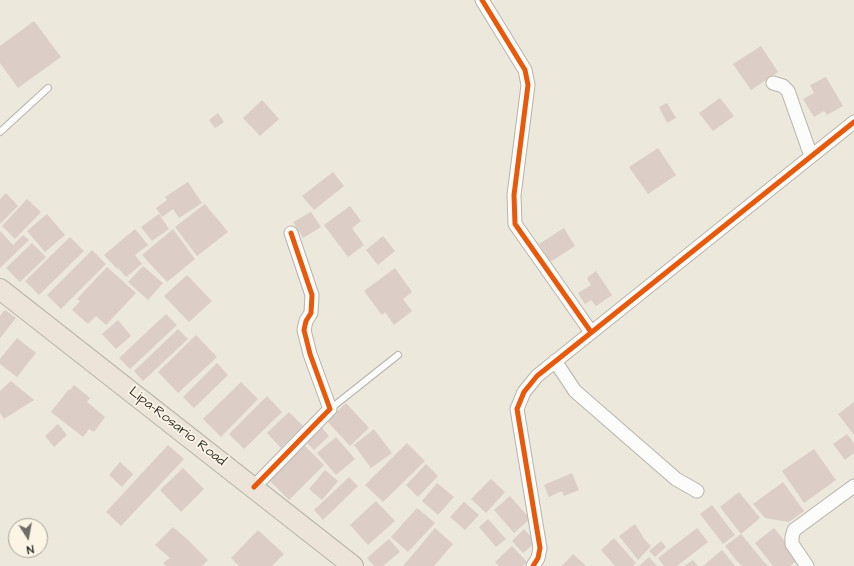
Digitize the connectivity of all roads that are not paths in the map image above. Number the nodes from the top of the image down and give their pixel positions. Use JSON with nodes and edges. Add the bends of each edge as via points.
{"nodes":[{"id":1,"x":482,"y":0,"type":"edge"},
{"id":2,"x":773,"y":83,"type":"dead end"},
{"id":3,"x":48,"y":88,"type":"dead end"},
{"id":4,"x":854,"y":122,"type":"edge"},
{"id":5,"x":0,"y":132,"type":"edge"},
{"id":6,"x":810,"y":156,"type":"junction"},
{"id":7,"x":291,"y":233,"type":"dead end"},
{"id":8,"x":0,"y":289,"type":"edge"},
{"id":9,"x":592,"y":332,"type":"junction"},
{"id":10,"x":398,"y":355,"type":"dead end"},
{"id":11,"x":555,"y":361,"type":"junction"},
{"id":12,"x":330,"y":409,"type":"junction"},
{"id":13,"x":854,"y":486,"type":"edge"},
{"id":14,"x":254,"y":487,"type":"junction"},
{"id":15,"x":697,"y":491,"type":"dead end"},
{"id":16,"x":353,"y":566,"type":"edge"},
{"id":17,"x":533,"y":566,"type":"edge"},
{"id":18,"x":807,"y":566,"type":"edge"}],
"edges":[{"from":1,"to":9,"type":"street","via":[[525,70],[528,85],[514,195],[515,224]]},
{"from":2,"to":6,"type":"street","via":[[783,86],[788,91]]},
{"from":3,"to":5,"type":"lane"},
{"from":4,"to":6,"type":"street"},
{"from":6,"to":9,"type":"street"},
{"from":7,"to":12,"type":"street","via":[[312,295],[311,313],[305,325],[306,336]]},
{"from":8,"to":14,"type":"main road","name":"Lipa-Rosario Road"},
{"from":9,"to":11,"type":"street"},
{"from":10,"to":12,"type":"lane"},
{"from":11,"to":15,"type":"street","via":[[575,391],[676,479]]},
{"from":11,"to":17,"type":"street","via":[[537,376],[524,392],[517,409],[540,548]]},
{"from":12,"to":14,"type":"street"},
{"from":13,"to":18,"type":"street","via":[[794,530],[792,544]]},
{"from":14,"to":16,"type":"main road","name":"Lipa-Rosario Road"}]}
